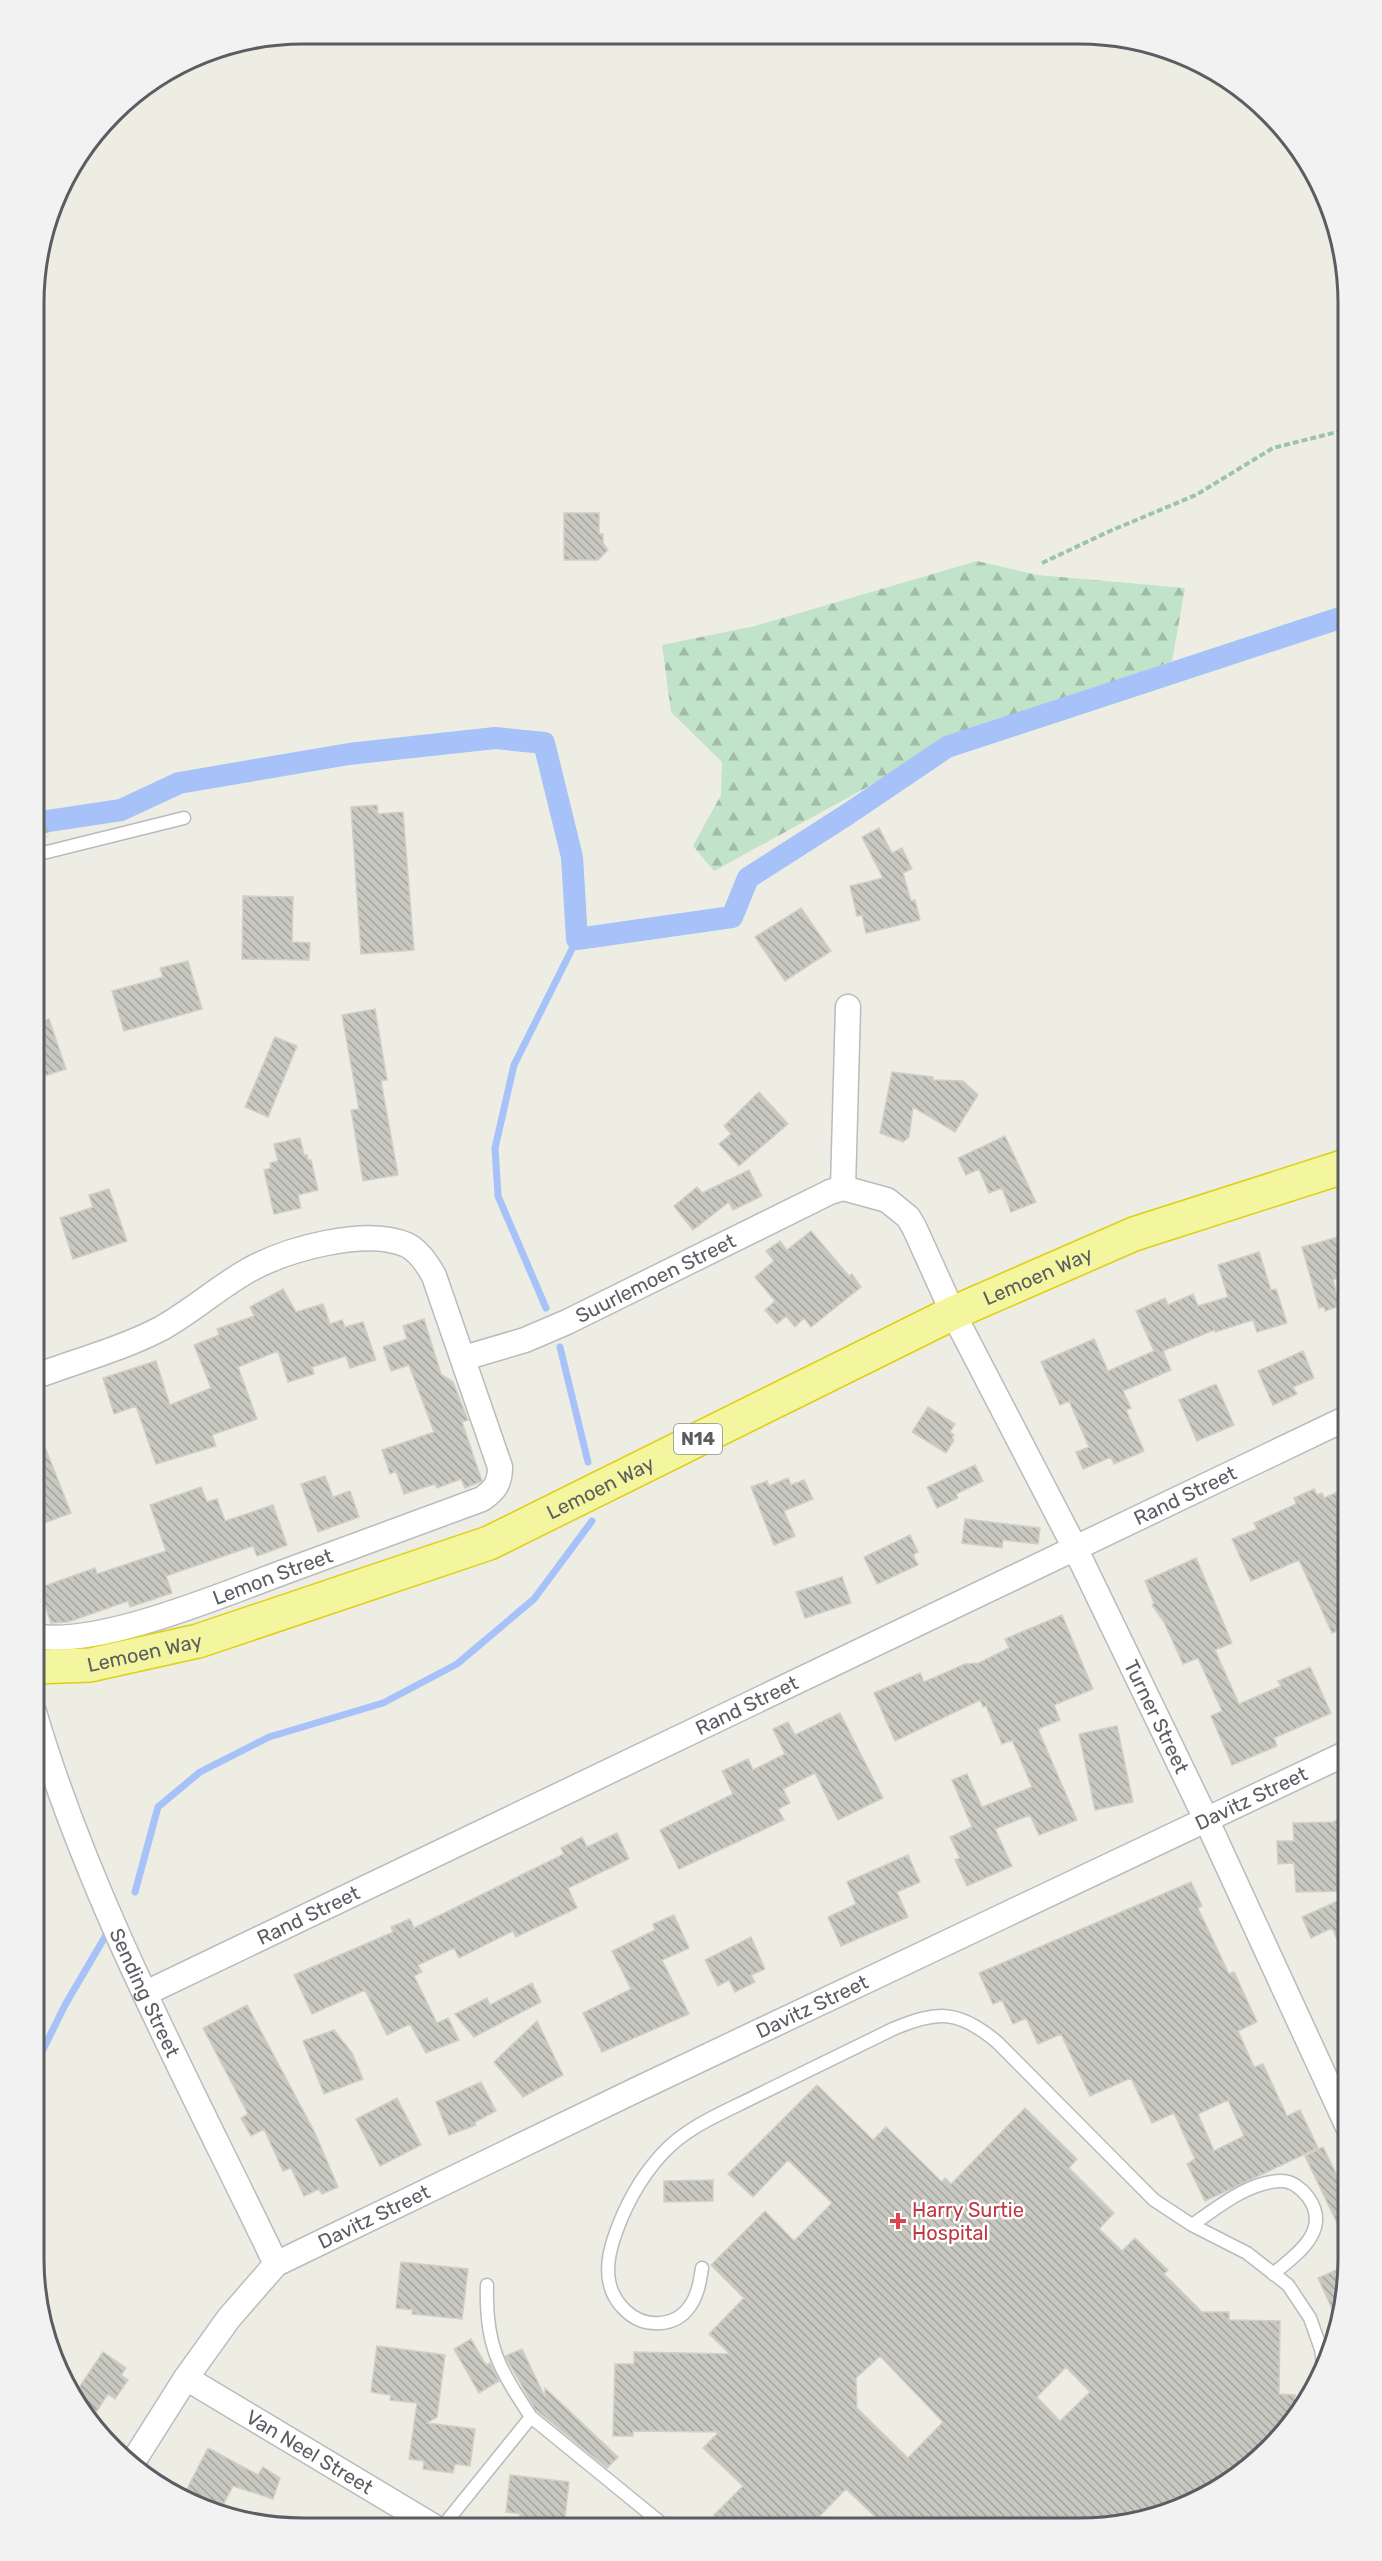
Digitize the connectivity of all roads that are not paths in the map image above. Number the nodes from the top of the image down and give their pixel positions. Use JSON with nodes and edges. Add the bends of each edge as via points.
{"nodes":[{"id":1,"x":184,"y":818,"type":"dead end"},
{"id":2,"x":44,"y":853,"type":"edge"},
{"id":3,"x":848,"y":1007,"type":"dead end"},
{"id":4,"x":1339,"y":1169,"type":"edge"},
{"id":5,"x":843,"y":1188,"type":"junction"},
{"id":6,"x":953,"y":1313,"type":"junction"},
{"id":7,"x":464,"y":1358,"type":"junction"},
{"id":8,"x":44,"y":1373,"type":"edge"},
{"id":9,"x":1339,"y":1422,"type":"edge"},
{"id":10,"x":1075,"y":1548,"type":"junction"},
{"id":11,"x":44,"y":1638,"type":"edge"},
{"id":12,"x":44,"y":1667,"type":"edge"},
{"id":13,"x":44,"y":1742,"type":"edge"},
{"id":14,"x":1339,"y":1756,"type":"edge"},
{"id":15,"x":1206,"y":1819,"type":"junction"},
{"id":16,"x":146,"y":1993,"type":"junction"},
{"id":17,"x":1339,"y":2093,"type":"edge"},
{"id":18,"x":1192,"y":2225,"type":"junction"},
{"id":19,"x":276,"y":2264,"type":"junction"},
{"id":20,"x":702,"y":2268,"type":"dead end"},
{"id":21,"x":1274,"y":2274,"type":"junction"},
{"id":22,"x":487,"y":2285,"type":"dead end"},
{"id":23,"x":1321,"y":2352,"type":"edge"},
{"id":24,"x":186,"y":2378,"type":"junction"},
{"id":25,"x":531,"y":2417,"type":"junction"},
{"id":26,"x":136,"y":2457,"type":"edge"},
{"id":27,"x":420,"y":2518,"type":"edge"},
{"id":28,"x":449,"y":2518,"type":"edge"},
{"id":29,"x":655,"y":2518,"type":"edge"}],
"edges":[{"from":1,"to":2,"type":"lane"},
{"from":3,"to":5,"type":"street"},
{"from":4,"to":6,"type":"highway","name":"Lemoen Way","number":"N14","via":[[1134,1234]]},
{"from":5,"to":6,"type":"street","via":[[887,1200],[908,1217]]},
{"from":5,"to":7,"type":"street","name":"Suurlemoen Street","via":[[815,1197],[567,1322],[525,1340]]},
{"from":6,"to":10,"type":"street","name":"Turner Street"},
{"from":6,"to":12,"type":"highway","name":"Lemoen Way","number":"N14","via":[[489,1542],[198,1641],[90,1665]]},
{"from":7,"to":8,"type":"street","via":[[430,1268],[409,1246],[372,1238],[274,1259],[233,1280],[160,1329]]},
{"from":7,"to":11,"type":"street","name":"Lemon Street","via":[[500,1467],[494,1491],[482,1499],[175,1612],[87,1635]]},
{"from":9,"to":10,"type":"street","name":"Rand Street"},
{"from":10,"to":15,"type":"street","name":"Turner Street"},
{"from":10,"to":16,"type":"street","name":"Rand Street"},
{"from":13,"to":16,"type":"street","name":"Sending Street","via":[[76,1837]]},
{"from":14,"to":15,"type":"street","name":"Davitz Street"},
{"from":15,"to":17,"type":"street","name":"Turner Street"},
{"from":15,"to":19,"type":"street","name":"Davitz Street"},
{"from":16,"to":19,"type":"street","name":"Sending Street"},
{"from":18,"to":20,"type":"lane","via":[[1154,2200],[979,2027],[963,2018],[943,2015],[919,2018],[893,2029],[697,2126],[663,2153],[639,2184],[618,2224],[608,2275],[611,2293],[619,2305],[641,2322],[668,2321],[690,2307],[698,2292]]},
{"from":18,"to":21,"type":"lane","via":[[1247,2253]]},
{"from":18,"to":21,"type":"lane","via":[[1258,2186],[1283,2181],[1298,2186],[1317,2212],[1317,2225],[1310,2240]]},
{"from":19,"to":24,"type":"street","via":[[229,2318]]},
{"from":21,"to":23,"type":"lane","via":[[1288,2284],[1310,2318]]},
{"from":22,"to":25,"type":"lane","via":[[486,2319],[495,2354]]},
{"from":24,"to":26,"type":"street"},
{"from":24,"to":27,"type":"street","name":"Van Neel Street"},
{"from":25,"to":28,"type":"lane"},
{"from":25,"to":29,"type":"lane"}]}
